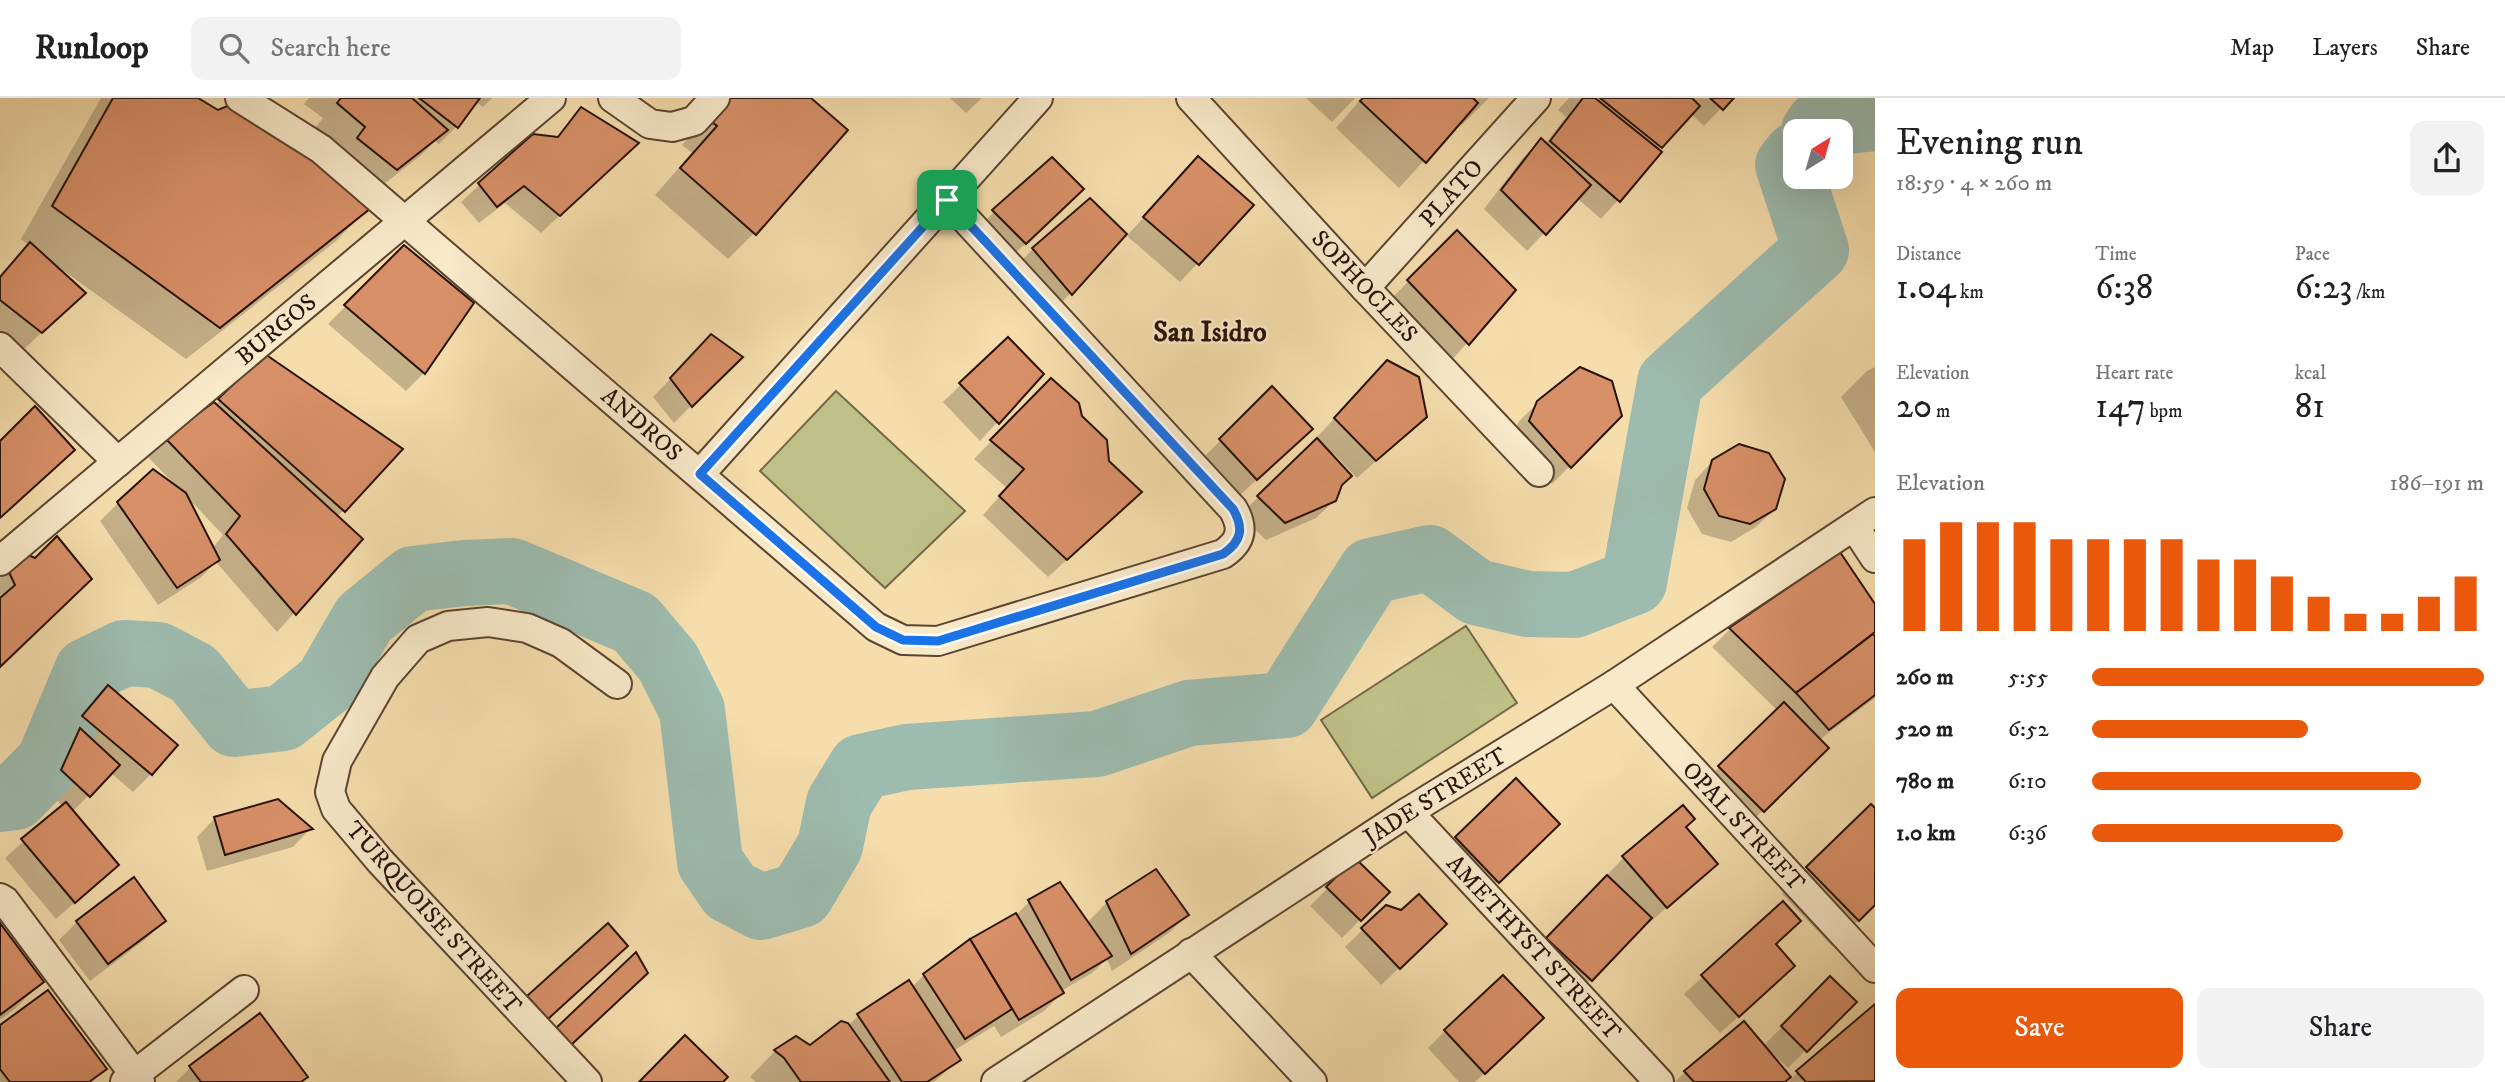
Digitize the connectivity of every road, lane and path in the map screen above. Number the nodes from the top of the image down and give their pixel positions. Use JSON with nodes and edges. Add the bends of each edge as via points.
{"nodes":[{"id":1,"x":240,"y":98,"type":"edge"},
{"id":2,"x":551,"y":98,"type":"edge"},
{"id":3,"x":613,"y":98,"type":"edge"},
{"id":4,"x":715,"y":98,"type":"edge"},
{"id":5,"x":1038,"y":98,"type":"edge"},
{"id":6,"x":1536,"y":98,"type":"edge"},
{"id":7,"x":1196,"y":99,"type":"edge"},
{"id":8,"x":947,"y":200,"type":"junction"},
{"id":9,"x":406,"y":220,"type":"junction"},
{"id":10,"x":1365,"y":288,"type":"junction"},
{"id":11,"x":0,"y":347,"type":"edge"},
{"id":12,"x":118,"y":462,"type":"junction"},
{"id":13,"x":1539,"y":472,"type":"dead end"},
{"id":14,"x":700,"y":474,"type":"junction"},
{"id":15,"x":1864,"y":519,"type":"edge"},
{"id":16,"x":1875,"y":558,"type":"edge"},
{"id":17,"x":0,"y":561,"type":"edge"},
{"id":18,"x":617,"y":684,"type":"dead end"},
{"id":19,"x":1614,"y":685,"type":"junction"},
{"id":20,"x":1408,"y":813,"type":"junction"},
{"id":21,"x":0,"y":898,"type":"edge"},
{"id":22,"x":1191,"y":953,"type":"junction"},
{"id":23,"x":1875,"y":968,"type":"edge"},
{"id":24,"x":244,"y":990,"type":"dead end"},
{"id":25,"x":133,"y":1079,"type":"edge"},
{"id":26,"x":586,"y":1082,"type":"edge"},
{"id":27,"x":996,"y":1082,"type":"edge"},
{"id":28,"x":1312,"y":1082,"type":"edge"},
{"id":29,"x":1659,"y":1082,"type":"edge"}],
"edges":[{"from":1,"to":9,"type":"street","name":"ANDROS","via":[[321,149]]},
{"from":2,"to":9,"type":"street","name":"BURGOS"},
{"from":3,"to":4,"type":"street","via":[[650,124],[672,127],[694,121]]},
{"from":5,"to":8,"type":"street"},
{"from":6,"to":10,"type":"street","name":"PLATO"},
{"from":7,"to":10,"type":"street","name":"SOPHOCLES"},
{"from":8,"to":14,"type":"street"},
{"from":8,"to":14,"type":"street","name":"ANDROS","via":[[1233,509],[1241,534],[1233,547],[1223,554],[938,641],[903,640],[876,627]]},
{"from":9,"to":12,"type":"street","name":"BURGOS"},
{"from":9,"to":14,"type":"street","name":"ANDROS"},
{"from":10,"to":13,"type":"street","name":"SOPHOCLES"},
{"from":11,"to":12,"type":"street"},
{"from":12,"to":17,"type":"street","name":"BURGOS"},
{"from":15,"to":16,"type":"street"},
{"from":15,"to":19,"type":"street","name":"JADE STREET"},
{"from":18,"to":26,"type":"street","name":"TURQUOISE STREET","via":[[561,643],[527,628],[488,622],[448,626],[418,639],[385,677],[337,761],[330,792],[336,808],[380,861]]},
{"from":19,"to":20,"type":"street","name":"JADE STREET"},
{"from":19,"to":23,"type":"street","name":"OPAL STREET"},
{"from":20,"to":22,"type":"street","name":"JADE STREET"},
{"from":20,"to":29,"type":"street","name":"AMETHYST STREET"},
{"from":21,"to":25,"type":"street"},
{"from":22,"to":27,"type":"street","name":"JADE STREET"},
{"from":22,"to":28,"type":"street"},
{"from":24,"to":25,"type":"street"}]}
